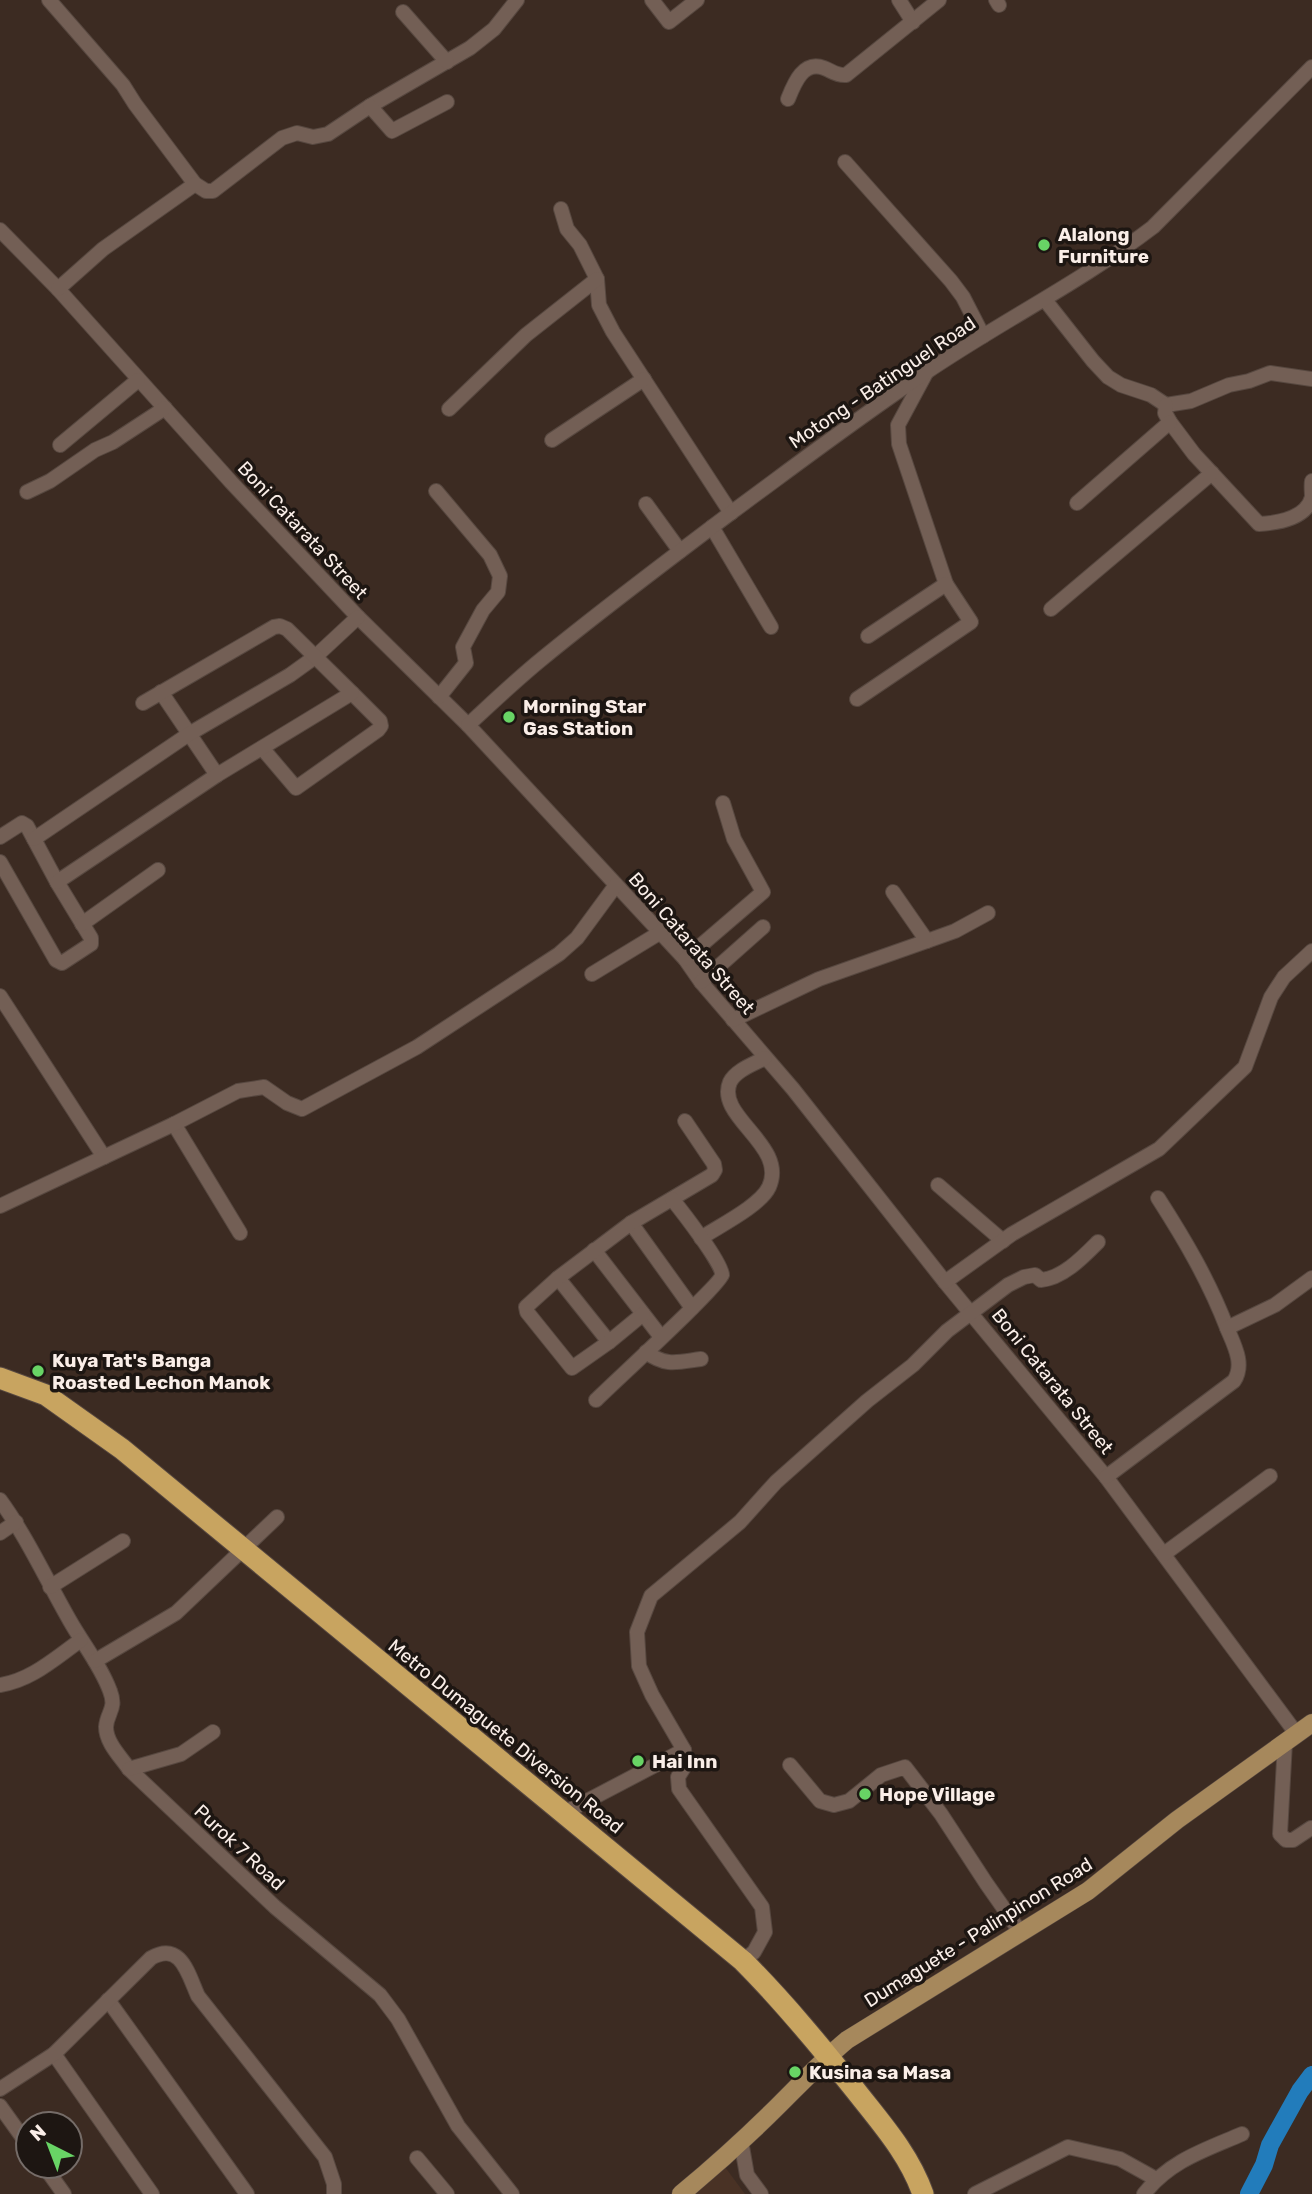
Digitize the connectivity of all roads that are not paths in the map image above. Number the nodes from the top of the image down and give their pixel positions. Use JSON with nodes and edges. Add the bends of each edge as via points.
{"nodes":[{"id":1,"x":49,"y":0,"type":"edge"},
{"id":2,"x":517,"y":0,"type":"edge"},
{"id":3,"x":652,"y":0,"type":"edge"},
{"id":4,"x":697,"y":0,"type":"edge"},
{"id":5,"x":899,"y":0,"type":"edge"},
{"id":6,"x":939,"y":0,"type":"edge"},
{"id":7,"x":403,"y":12,"type":"dead end"},
{"id":8,"x":913,"y":22,"type":"junction"},
{"id":9,"x":447,"y":62,"type":"junction"},
{"id":10,"x":1312,"y":67,"type":"edge"},
{"id":11,"x":788,"y":99,"type":"dead end"},
{"id":12,"x":447,"y":102,"type":"dead end"},
{"id":13,"x":370,"y":106,"type":"junction"},
{"id":14,"x":845,"y":162,"type":"dead end"},
{"id":15,"x":195,"y":184,"type":"junction"},
{"id":16,"x":561,"y":209,"type":"dead end"},
{"id":17,"x":0,"y":230,"type":"edge"},
{"id":18,"x":597,"y":279,"type":"junction"},
{"id":19,"x":58,"y":289,"type":"junction"},
{"id":20,"x":1045,"y":300,"type":"junction"},
{"id":21,"x":983,"y":336,"type":"junction"},
{"id":22,"x":927,"y":371,"type":"junction"},
{"id":23,"x":644,"y":379,"type":"junction"},
{"id":24,"x":1312,"y":379,"type":"edge"},
{"id":25,"x":138,"y":380,"type":"junction"},
{"id":26,"x":1166,"y":405,"type":"junction"},
{"id":27,"x":165,"y":408,"type":"junction"},
{"id":28,"x":449,"y":409,"type":"dead end"},
{"id":29,"x":1170,"y":422,"type":"junction"},
{"id":30,"x":552,"y":440,"type":"dead end"},
{"id":31,"x":60,"y":445,"type":"dead end"},
{"id":32,"x":1212,"y":473,"type":"junction"},
{"id":33,"x":1312,"y":481,"type":"edge"},
{"id":34,"x":436,"y":491,"type":"dead end"},
{"id":35,"x":27,"y":492,"type":"dead end"},
{"id":36,"x":1077,"y":503,"type":"dead end"},
{"id":37,"x":646,"y":504,"type":"dead end"},
{"id":38,"x":731,"y":513,"type":"junction"},
{"id":39,"x":712,"y":527,"type":"junction"},
{"id":40,"x":680,"y":551,"type":"junction"},
{"id":41,"x":946,"y":584,"type":"junction"},
{"id":42,"x":1051,"y":609,"type":"dead end"},
{"id":43,"x":358,"y":618,"type":"junction"},
{"id":44,"x":771,"y":627,"type":"dead end"},
{"id":45,"x":868,"y":636,"type":"dead end"},
{"id":46,"x":316,"y":657,"type":"junction"},
{"id":47,"x":161,"y":692,"type":"junction"},
{"id":48,"x":352,"y":693,"type":"junction"},
{"id":49,"x":439,"y":697,"type":"junction"},
{"id":50,"x":857,"y":699,"type":"dead end"},
{"id":51,"x":143,"y":703,"type":"dead end"},
{"id":52,"x":468,"y":725,"type":"junction"},
{"id":53,"x":189,"y":734,"type":"junction"},
{"id":54,"x":262,"y":748,"type":"junction"},
{"id":55,"x":217,"y":775,"type":"junction"},
{"id":56,"x":723,"y":803,"type":"dead end"},
{"id":57,"x":0,"y":837,"type":"edge"},
{"id":58,"x":34,"y":839,"type":"junction"},
{"id":59,"x":0,"y":862,"type":"edge"},
{"id":60,"x":158,"y":870,"type":"dead end"},
{"id":61,"x":57,"y":882,"type":"junction"},
{"id":62,"x":617,"y":885,"type":"junction"},
{"id":63,"x":893,"y":892,"type":"dead end"},
{"id":64,"x":988,"y":914,"type":"dead end"},
{"id":65,"x":82,"y":924,"type":"junction"},
{"id":66,"x":763,"y":927,"type":"dead end"},
{"id":67,"x":661,"y":932,"type":"junction"},
{"id":68,"x":927,"y":941,"type":"junction"},
{"id":69,"x":1312,"y":951,"type":"edge"},
{"id":70,"x":685,"y":958,"type":"junction"},
{"id":71,"x":592,"y":974,"type":"dead end"},
{"id":72,"x":701,"y":982,"type":"junction"},
{"id":73,"x":0,"y":996,"type":"edge"},
{"id":74,"x":6,"y":1018,"type":"edge"},
{"id":75,"x":733,"y":1020,"type":"junction"},
{"id":76,"x":765,"y":1058,"type":"junction"},
{"id":77,"x":685,"y":1121,"type":"dead end"},
{"id":78,"x":174,"y":1125,"type":"junction"},
{"id":79,"x":104,"y":1157,"type":"junction"},
{"id":80,"x":938,"y":1185,"type":"dead end"},
{"id":81,"x":1158,"y":1198,"type":"dead end"},
{"id":82,"x":672,"y":1199,"type":"junction"},
{"id":83,"x":0,"y":1206,"type":"edge"},
{"id":84,"x":631,"y":1223,"type":"junction"},
{"id":85,"x":240,"y":1233,"type":"dead end"},
{"id":86,"x":701,"y":1238,"type":"junction"},
{"id":87,"x":1003,"y":1241,"type":"junction"},
{"id":88,"x":1098,"y":1242,"type":"dead end"},
{"id":89,"x":594,"y":1250,"type":"junction"},
{"id":90,"x":558,"y":1278,"type":"junction"},
{"id":91,"x":1312,"y":1278,"type":"edge"},
{"id":92,"x":946,"y":1282,"type":"junction"},
{"id":93,"x":692,"y":1308,"type":"junction"},
{"id":94,"x":972,"y":1312,"type":"junction"},
{"id":95,"x":643,"y":1314,"type":"junction"},
{"id":96,"x":1227,"y":1328,"type":"junction"},
{"id":97,"x":661,"y":1338,"type":"junction"},
{"id":98,"x":609,"y":1342,"type":"junction"},
{"id":99,"x":646,"y":1352,"type":"junction"},
{"id":100,"x":701,"y":1359,"type":"dead end"},
{"id":101,"x":0,"y":1378,"type":"edge"},
{"id":102,"x":596,"y":1400,"type":"dead end"},
{"id":103,"x":1269,"y":1476,"type":"dead end"},
{"id":104,"x":1106,"y":1477,"type":"junction"},
{"id":105,"x":0,"y":1500,"type":"edge"},
{"id":106,"x":277,"y":1517,"type":"dead end"},
{"id":107,"x":16,"y":1522,"type":"junction"},
{"id":108,"x":0,"y":1533,"type":"edge"},
{"id":109,"x":122,"y":1541,"type":"dead end"},
{"id":110,"x":243,"y":1549,"type":"junction"},
{"id":111,"x":1164,"y":1554,"type":"junction"},
{"id":112,"x":50,"y":1587,"type":"junction"},
{"id":113,"x":80,"y":1640,"type":"junction"},
{"id":114,"x":95,"y":1661,"type":"junction"},
{"id":115,"x":0,"y":1685,"type":"edge"},
{"id":116,"x":1312,"y":1723,"type":"edge"},
{"id":117,"x":213,"y":1732,"type":"dead end"},
{"id":118,"x":1290,"y":1737,"type":"junction"},
{"id":119,"x":684,"y":1750,"type":"junction"},
{"id":120,"x":790,"y":1765,"type":"dead end"},
{"id":121,"x":129,"y":1769,"type":"junction"},
{"id":122,"x":564,"y":1813,"type":"junction"},
{"id":123,"x":1311,"y":1828,"type":"edge"},
{"id":124,"x":1021,"y":1933,"type":"junction"},
{"id":125,"x":743,"y":1961,"type":"junction"},
{"id":126,"x":107,"y":2000,"type":"junction"},
{"id":127,"x":54,"y":2054,"type":"junction"},
{"id":128,"x":827,"y":2055,"type":"junction"},
{"id":129,"x":0,"y":2089,"type":"edge"},
{"id":130,"x":0,"y":2106,"type":"edge"},
{"id":131,"x":14,"y":2126,"type":"edge"},
{"id":132,"x":1242,"y":2134,"type":"dead end"},
{"id":133,"x":741,"y":2141,"type":"junction"},
{"id":134,"x":417,"y":2158,"type":"dead end"},
{"id":135,"x":1156,"y":2179,"type":"junction"},
{"id":136,"x":152,"y":2194,"type":"edge"},
{"id":137,"x":247,"y":2194,"type":"edge"},
{"id":138,"x":334,"y":2194,"type":"edge"},
{"id":139,"x":446,"y":2194,"type":"edge"},
{"id":140,"x":512,"y":2194,"type":"edge"},
{"id":141,"x":681,"y":2194,"type":"edge"},
{"id":142,"x":761,"y":2194,"type":"edge"},
{"id":143,"x":923,"y":2194,"type":"edge"},
{"id":144,"x":975,"y":2194,"type":"edge"},
{"id":145,"x":1144,"y":2194,"type":"edge"}],
"edges":[{"from":1,"to":15,"type":"street","via":[[123,85]]},
{"from":2,"to":9,"type":"street","via":[[482,40]]},
{"from":3,"to":4,"type":"street","via":[[669,22]]},
{"from":5,"to":8,"type":"street"},
{"from":6,"to":8,"type":"street"},
{"from":7,"to":9,"type":"street"},
{"from":8,"to":11,"type":"street","via":[[846,75],[817,66],[807,69]]},
{"from":9,"to":13,"type":"street"},
{"from":10,"to":20,"type":"street","name":"Motong - Batinguel Road","via":[[1153,227]]},
{"from":12,"to":13,"type":"street","via":[[391,131]]},
{"from":13,"to":15,"type":"street","via":[[320,137],[297,134],[282,138],[218,189],[206,191]]},
{"from":14,"to":21,"type":"street","via":[[951,281]]},
{"from":15,"to":19,"type":"street","via":[[103,250]]},
{"from":16,"to":18,"type":"street","via":[[566,229],[584,251]]},
{"from":17,"to":19,"type":"street","name":"Boni Catarata Street"},
{"from":18,"to":23,"type":"street","via":[[605,317]]},
{"from":18,"to":28,"type":"street","via":[[526,335]]},
{"from":19,"to":25,"type":"street","name":"Boni Catarata Street"},
{"from":20,"to":21,"type":"street","name":"Motong - Batinguel Road"},
{"from":20,"to":26,"type":"street","via":[[1108,377]]},
{"from":21,"to":22,"type":"street","name":"Motong - Batinguel Road"},
{"from":22,"to":38,"type":"street","name":"Motong - Batinguel Road"},
{"from":22,"to":41,"type":"street","via":[[898,425],[899,444]]},
{"from":23,"to":30,"type":"street"},
{"from":23,"to":38,"type":"street"},
{"from":24,"to":26,"type":"street","via":[[1270,373],[1191,401]]},
{"from":25,"to":27,"type":"street","name":"Boni Catarata Street"},
{"from":25,"to":31,"type":"street"},
{"from":26,"to":29,"type":"street"},
{"from":27,"to":35,"type":"street"},
{"from":27,"to":43,"type":"street","name":"Boni Catarata Street"},
{"from":29,"to":32,"type":"street"},
{"from":29,"to":36,"type":"street"},
{"from":32,"to":33,"type":"street","via":[[1259,524],[1281,522],[1305,509],[1312,497]]},
{"from":32,"to":42,"type":"street"},
{"from":34,"to":49,"type":"street","via":[[490,555],[500,576],[498,592],[463,647],[466,663]]},
{"from":37,"to":40,"type":"street"},
{"from":38,"to":39,"type":"street","name":"Motong - Batinguel Road"},
{"from":39,"to":40,"type":"street","name":"Motong - Batinguel Road"},
{"from":39,"to":44,"type":"street"},
{"from":40,"to":52,"type":"street","name":"Motong - Batinguel Road","via":[[541,659]]},
{"from":41,"to":45,"type":"street"},
{"from":41,"to":50,"type":"street","via":[[971,622]]},
{"from":43,"to":46,"type":"street"},
{"from":43,"to":49,"type":"street","name":"Boni Catarata Street"},
{"from":46,"to":47,"type":"street","via":[[287,629],[274,626]]},
{"from":46,"to":48,"type":"street"},
{"from":46,"to":53,"type":"street"},
{"from":47,"to":51,"type":"street"},
{"from":47,"to":53,"type":"street"},
{"from":48,"to":54,"type":"street"},
{"from":48,"to":54,"type":"street","via":[[381,726],[296,788]]},
{"from":49,"to":52,"type":"street","name":"Boni Catarata Street"},
{"from":52,"to":62,"type":"street","name":"Boni Catarata Street"},
{"from":53,"to":55,"type":"street"},
{"from":53,"to":58,"type":"street"},
{"from":54,"to":55,"type":"street"},
{"from":55,"to":61,"type":"street"},
{"from":56,"to":70,"type":"street","via":[[734,839],[763,892]]},
{"from":57,"to":58,"type":"street","via":[[22,823]]},
{"from":58,"to":61,"type":"street"},
{"from":59,"to":65,"type":"street","via":[[62,963],[91,944]]},
{"from":60,"to":65,"type":"street"},
{"from":61,"to":65,"type":"street"},
{"from":62,"to":67,"type":"street","name":"Boni Catarata Street"},
{"from":62,"to":78,"type":"street","via":[[559,954],[416,1047],[302,1109],[264,1087],[238,1091]]},
{"from":63,"to":68,"type":"street"},
{"from":64,"to":68,"type":"street"},
{"from":66,"to":72,"type":"street"},
{"from":67,"to":70,"type":"street","name":"Boni Catarata Street"},
{"from":67,"to":71,"type":"street"},
{"from":68,"to":75,"type":"street","via":[[819,979]]},
{"from":69,"to":87,"type":"street","via":[[1271,996],[1245,1067],[1159,1149]]},
{"from":70,"to":72,"type":"street","name":"Boni Catarata Street"},
{"from":72,"to":75,"type":"street","name":"Boni Catarata Street"},
{"from":73,"to":74,"type":"street"},
{"from":74,"to":79,"type":"street"},
{"from":75,"to":76,"type":"street","name":"Boni Catarata Street"},
{"from":76,"to":86,"type":"street","via":[[740,1071],[730,1082],[729,1097],[765,1149],[772,1167],[769,1186],[758,1200]]},
{"from":76,"to":92,"type":"street","name":"Boni Catarata Street"},
{"from":77,"to":82,"type":"street","via":[[715,1170]]},
{"from":78,"to":79,"type":"street"},
{"from":78,"to":85,"type":"street"},
{"from":79,"to":83,"type":"street"},
{"from":80,"to":87,"type":"street"},
{"from":81,"to":96,"type":"street","via":[[1190,1248]]},
{"from":82,"to":84,"type":"street"},
{"from":82,"to":86,"type":"street"},
{"from":84,"to":89,"type":"street"},
{"from":84,"to":93,"type":"street"},
{"from":86,"to":93,"type":"street","via":[[722,1275]]},
{"from":87,"to":92,"type":"street"},
{"from":88,"to":94,"type":"street","via":[[1051,1279],[1024,1277]]},
{"from":89,"to":90,"type":"street"},
{"from":89,"to":95,"type":"street"},
{"from":90,"to":98,"type":"street"},
{"from":90,"to":98,"type":"street","via":[[526,1307],[569,1366],[576,1366]]},
{"from":91,"to":96,"type":"street","via":[[1275,1305]]},
{"from":92,"to":94,"type":"street","name":"Boni Catarata Street"},
{"from":93,"to":97,"type":"street"},
{"from":94,"to":104,"type":"street","name":"Boni Catarata Street"},
{"from":94,"to":119,"type":"street","via":[[776,1482],[740,1522],[651,1596],[637,1632],[639,1666]]},
{"from":95,"to":97,"type":"street"},
{"from":95,"to":98,"type":"street"},
{"from":96,"to":104,"type":"street","via":[[1240,1366],[1234,1381]]},
{"from":97,"to":99,"type":"street"},
{"from":99,"to":100,"type":"street","via":[[668,1363]]},
{"from":99,"to":102,"type":"street"},
{"from":101,"to":110,"type":"highway","name":"Metro Dumaguete Diversion Road","via":[[46,1395],[73,1413]]},
{"from":103,"to":111,"type":"street"},
{"from":104,"to":111,"type":"street","name":"Boni Catarata Street"},
{"from":105,"to":107,"type":"street","name":"Purok 7 Road"},
{"from":106,"to":110,"type":"street"},
{"from":107,"to":108,"type":"street"},
{"from":107,"to":112,"type":"street","name":"Purok 7 Road"},
{"from":109,"to":112,"type":"street"},
{"from":110,"to":114,"type":"street","via":[[176,1613]]},
{"from":110,"to":122,"type":"highway","name":"Metro Dumaguete Diversion Road"},
{"from":111,"to":118,"type":"street","name":"Boni Catarata Street"},
{"from":112,"to":113,"type":"street","name":"Purok 7 Road"},
{"from":113,"to":114,"type":"street","name":"Purok 7 Road"},
{"from":113,"to":115,"type":"street","via":[[34,1674]]},
{"from":114,"to":121,"type":"street","name":"Purok 7 Road","via":[[114,1703],[106,1727],[110,1744]]},
{"from":116,"to":118,"type":"main road","name":"Dumaguete - Palinpinon Road"},
{"from":117,"to":121,"type":"street","via":[[181,1755]]},
{"from":118,"to":123,"type":"street","via":[[1280,1833],[1293,1840]]},
{"from":118,"to":124,"type":"main road","name":"Dumaguete - Palinpinon Road","via":[[1088,1891]]},
{"from":119,"to":122,"type":"street"},
{"from":119,"to":125,"type":"street","via":[[686,1764],[678,1777],[679,1789],[762,1907],[765,1933]]},
{"from":120,"to":124,"type":"street","via":[[820,1801],[834,1805],[849,1801],[881,1775],[905,1767]]},
{"from":121,"to":140,"type":"street","name":"Purok 7 Road","via":[[275,1907],[380,1995],[458,2126]]},
{"from":122,"to":125,"type":"highway","name":"Metro Dumaguete Diversion Road"},
{"from":124,"to":128,"type":"main road","name":"Dumaguete - Palinpinon Road"},
{"from":125,"to":128,"type":"highway","name":"Metro Dumaguete Diversion Road"},
{"from":126,"to":127,"type":"street"},
{"from":126,"to":137,"type":"street"},
{"from":126,"to":138,"type":"street","via":[[151,1958],[170,1952],[177,1956],[198,1996],[325,2157]]},
{"from":127,"to":129,"type":"street"},
{"from":127,"to":136,"type":"street"},
{"from":128,"to":133,"type":"main road","name":"Dumaguete - Palinpinon Road"},
{"from":128,"to":143,"type":"highway","name":"Metro Dumaguete Diversion Road","via":[[895,2141]]},
{"from":130,"to":131,"type":"street"},
{"from":132,"to":135,"type":"street","via":[[1174,2165]]},
{"from":133,"to":141,"type":"main road","name":"Dumaguete - Palinpinon Road"},
{"from":133,"to":142,"type":"street","via":[[747,2175]]},
{"from":134,"to":139,"type":"street"},
{"from":135,"to":144,"type":"street","via":[[1120,2159],[1068,2147]]},
{"from":135,"to":145,"type":"street"}]}
